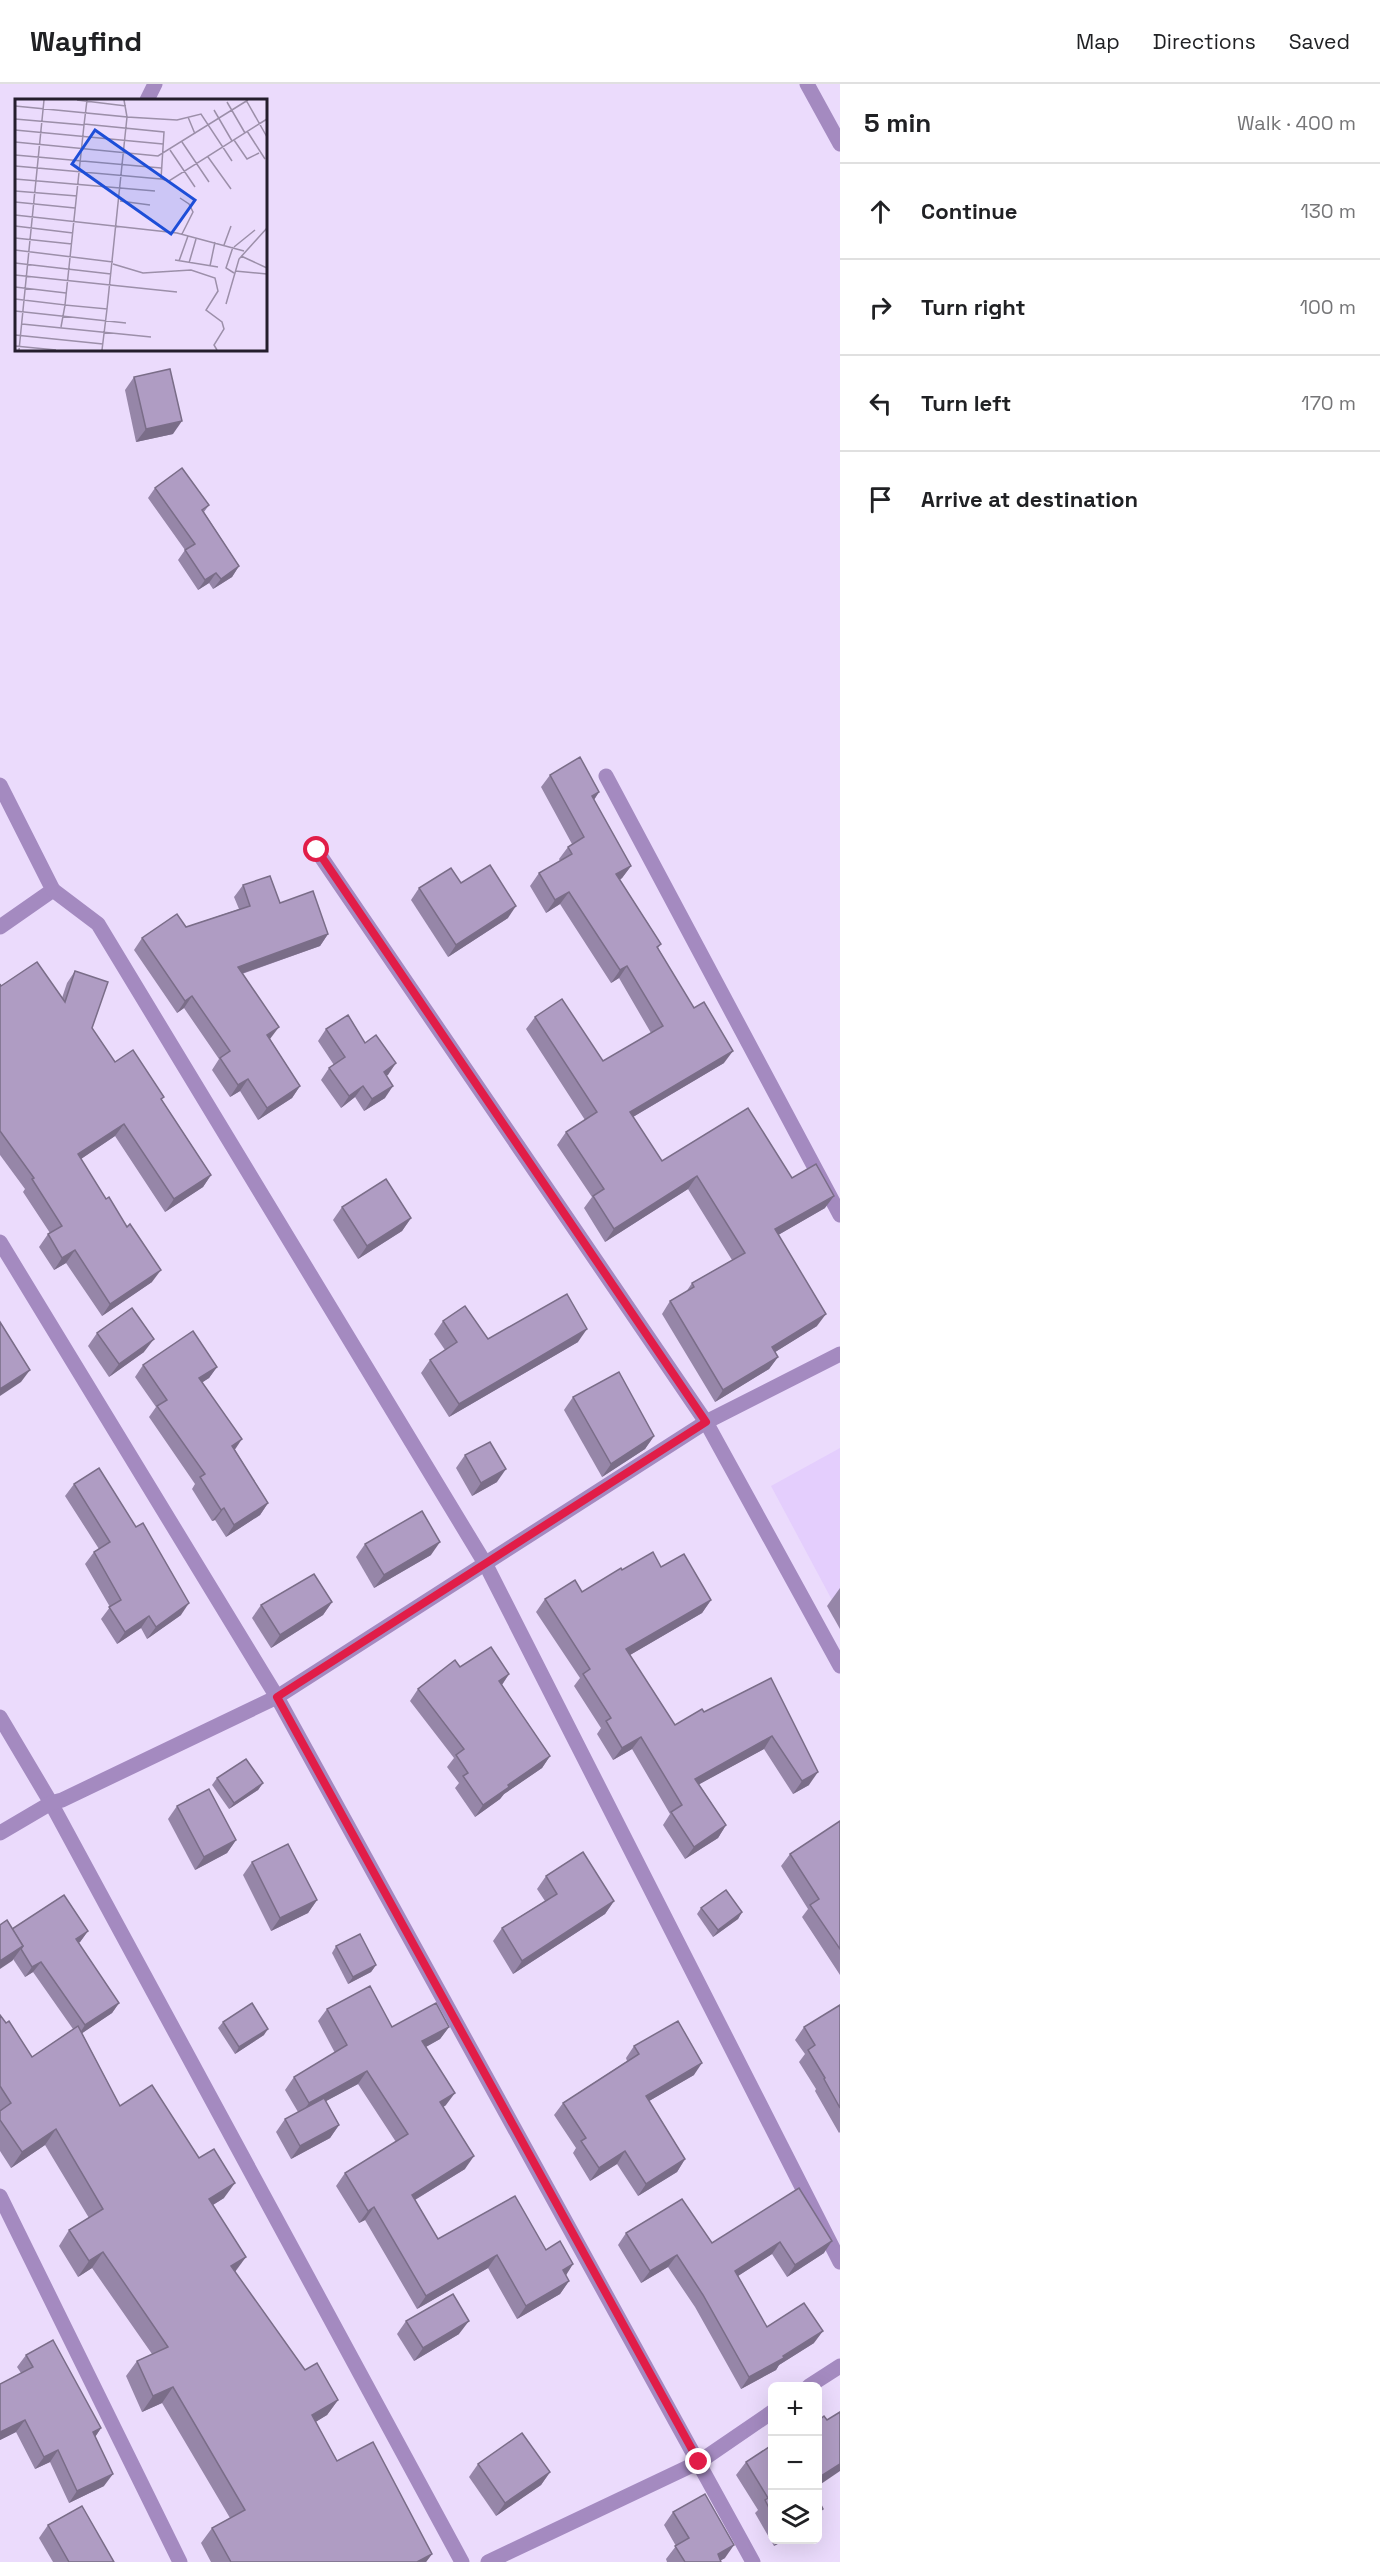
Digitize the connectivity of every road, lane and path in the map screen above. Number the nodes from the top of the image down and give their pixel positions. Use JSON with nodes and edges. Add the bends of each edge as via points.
{"nodes":[{"id":1,"x":155,"y":84,"type":"edge"},
{"id":2,"x":807,"y":84,"type":"edge"},
{"id":3,"x":148,"y":99,"type":"edge"},
{"id":4,"x":840,"y":144,"type":"edge"},
{"id":5,"x":606,"y":776,"type":"dead end"},
{"id":6,"x":0,"y":785,"type":"edge"},
{"id":7,"x":317,"y":850,"type":"dead end"},
{"id":8,"x":53,"y":891,"type":"junction"},
{"id":9,"x":0,"y":927,"type":"edge"},
{"id":10,"x":840,"y":1215,"type":"edge"},
{"id":11,"x":0,"y":1242,"type":"edge"},
{"id":12,"x":840,"y":1354,"type":"edge"},
{"id":13,"x":706,"y":1422,"type":"junction"},
{"id":14,"x":486,"y":1565,"type":"junction"},
{"id":15,"x":840,"y":1666,"type":"edge"},
{"id":16,"x":277,"y":1697,"type":"junction"},
{"id":17,"x":0,"y":1717,"type":"edge"},
{"id":18,"x":51,"y":1803,"type":"junction"},
{"id":19,"x":0,"y":1833,"type":"edge"},
{"id":20,"x":0,"y":2196,"type":"edge"},
{"id":21,"x":840,"y":2262,"type":"edge"},
{"id":22,"x":840,"y":2366,"type":"edge"},
{"id":23,"x":815,"y":2382,"type":"edge"},
{"id":24,"x":768,"y":2415,"type":"edge"},
{"id":25,"x":699,"y":2462,"type":"junction"},
{"id":26,"x":180,"y":2562,"type":"edge"},
{"id":27,"x":462,"y":2562,"type":"edge"},
{"id":28,"x":488,"y":2562,"type":"edge"},
{"id":29,"x":753,"y":2562,"type":"edge"}],
"edges":[{"from":1,"to":3,"type":"street"},
{"from":2,"to":4,"type":"street"},
{"from":5,"to":10,"type":"street"},
{"from":6,"to":8,"type":"street"},
{"from":7,"to":13,"type":"street"},
{"from":8,"to":9,"type":"street"},
{"from":8,"to":14,"type":"street","via":[[98,924]]},
{"from":11,"to":16,"type":"street"},
{"from":12,"to":13,"type":"street"},
{"from":13,"to":14,"type":"street"},
{"from":13,"to":15,"type":"street"},
{"from":14,"to":16,"type":"street"},
{"from":14,"to":21,"type":"street"},
{"from":16,"to":18,"type":"street"},
{"from":16,"to":25,"type":"street"},
{"from":17,"to":18,"type":"street"},
{"from":18,"to":19,"type":"street"},
{"from":18,"to":27,"type":"street"},
{"from":20,"to":26,"type":"street"},
{"from":22,"to":23,"type":"street"},
{"from":24,"to":25,"type":"street"},
{"from":25,"to":28,"type":"street"},
{"from":25,"to":29,"type":"street"}]}
